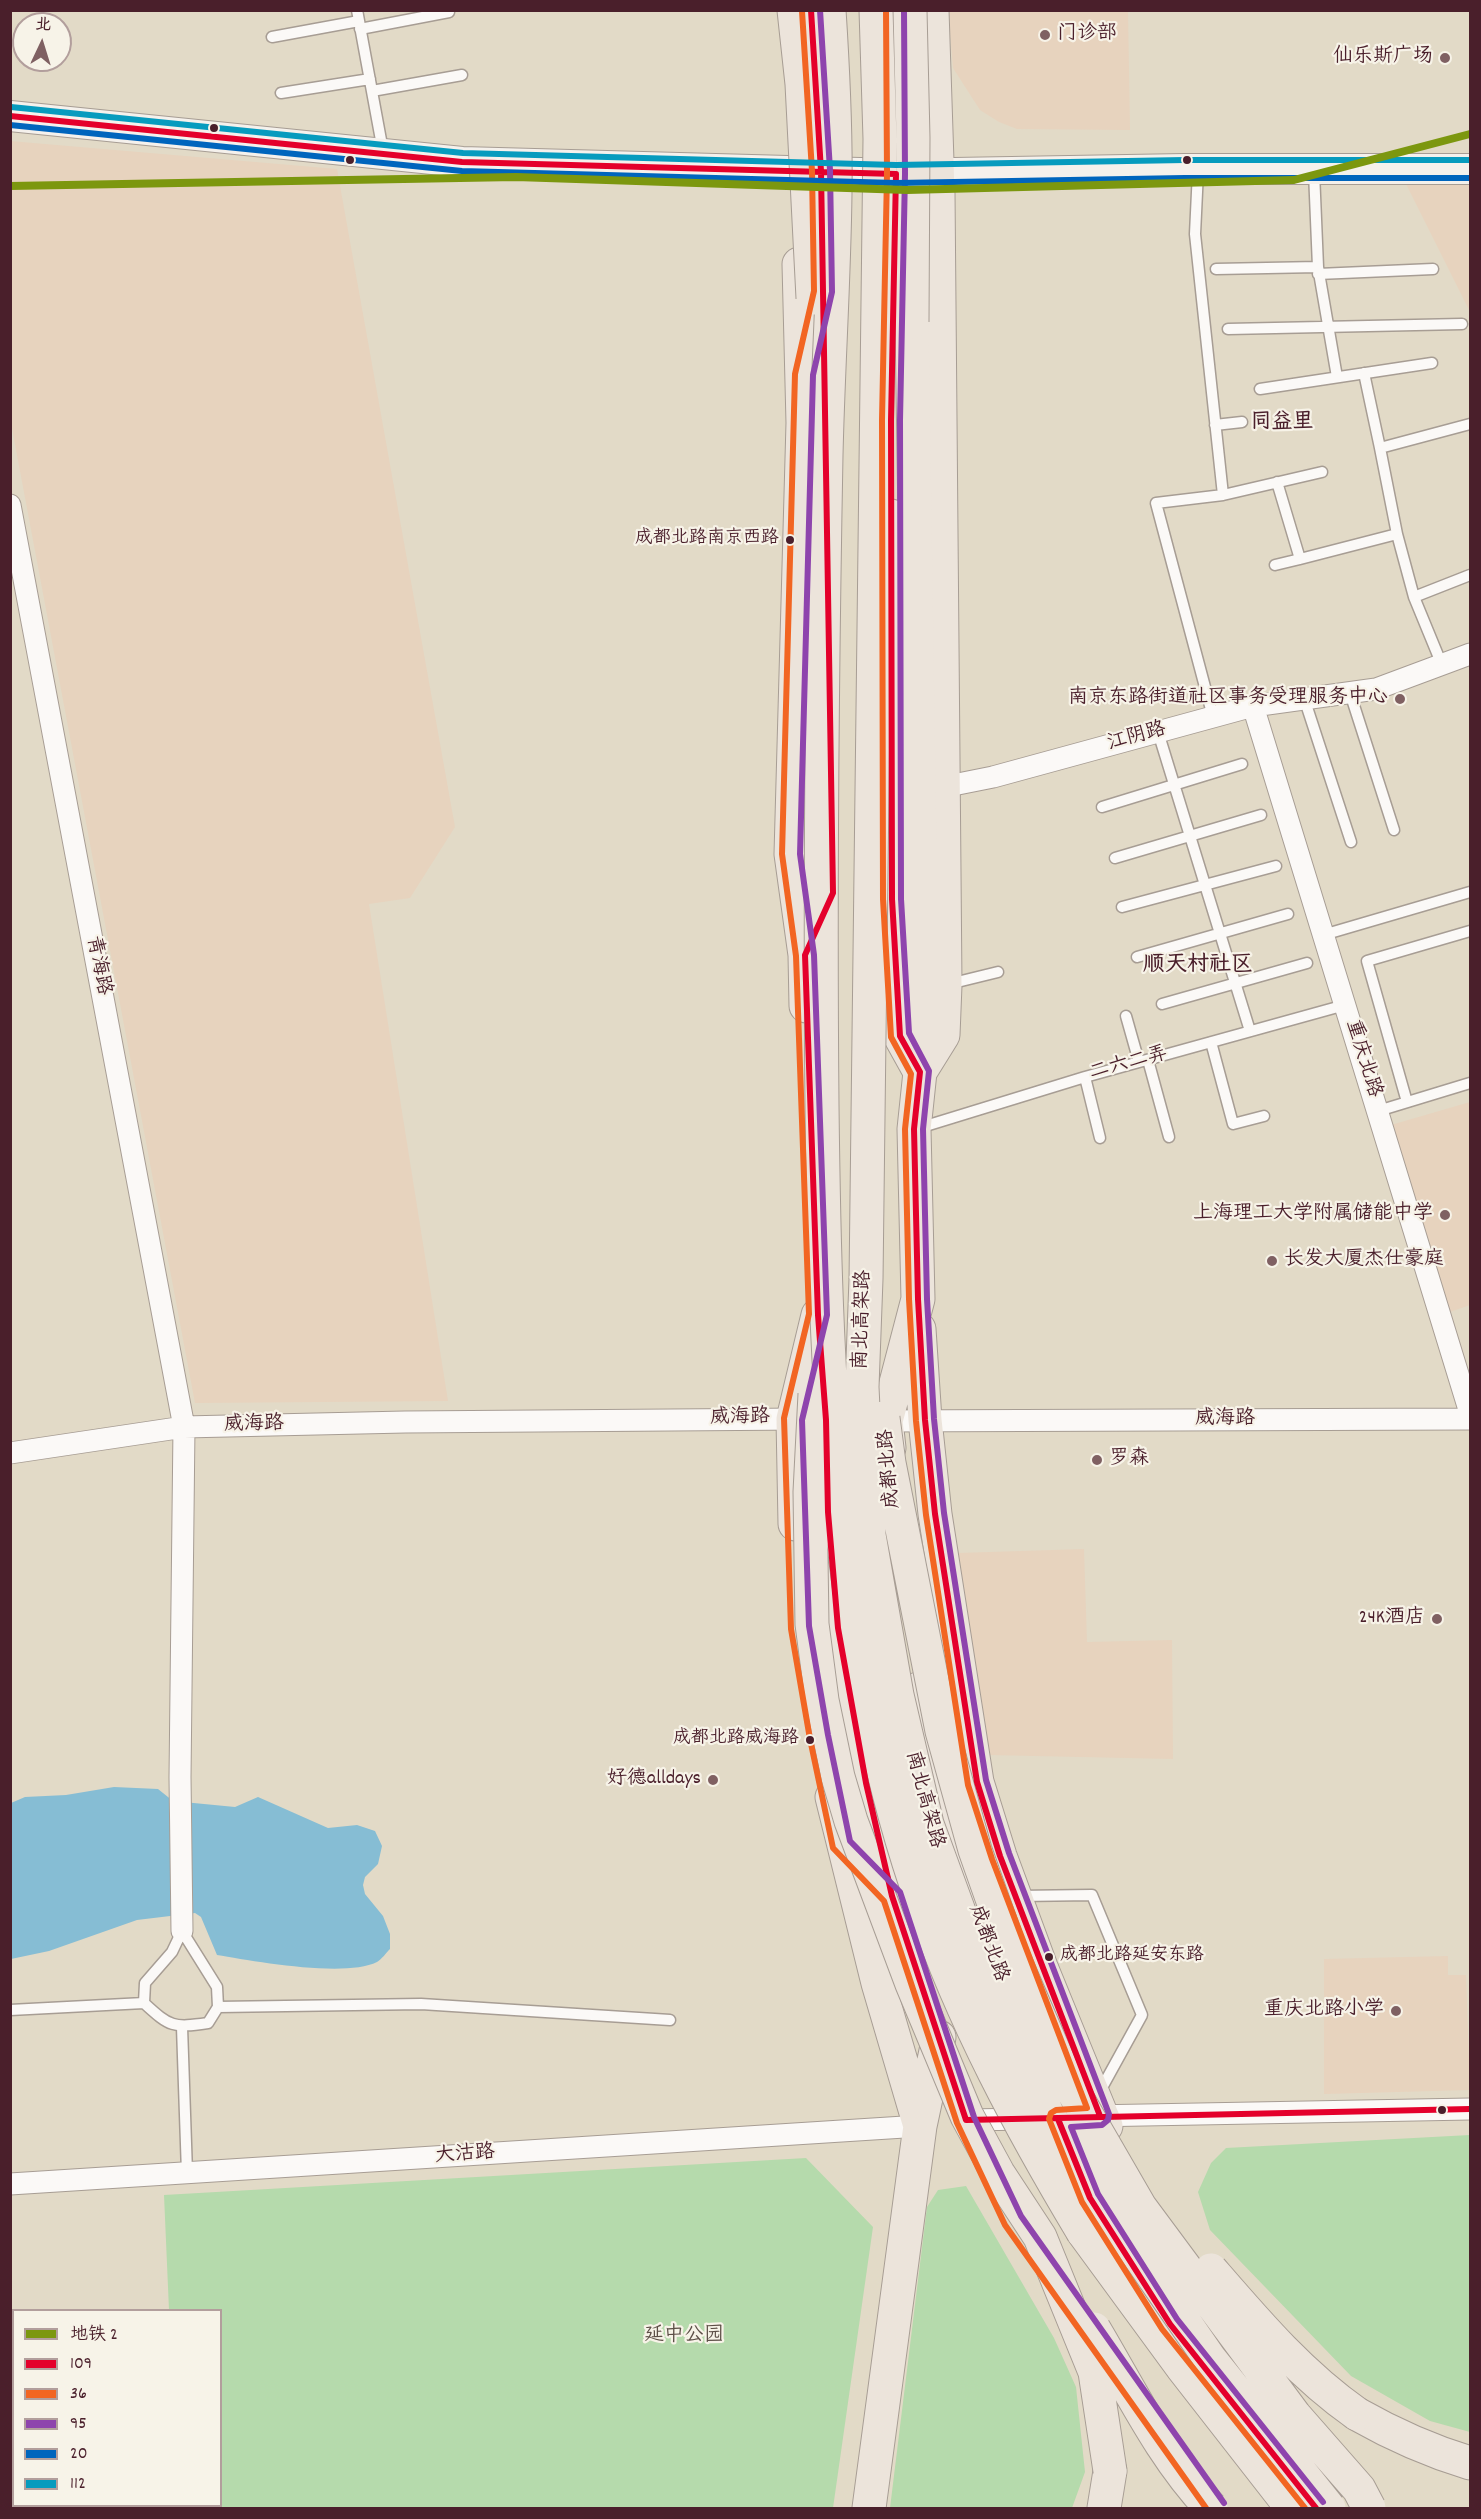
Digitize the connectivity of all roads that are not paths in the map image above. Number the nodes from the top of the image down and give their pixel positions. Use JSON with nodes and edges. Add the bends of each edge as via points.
{"nodes":[{"id":1,"x":804,"y":10,"type":"edge"},
{"id":2,"x":811,"y":10,"type":"edge"},
{"id":3,"x":829,"y":10,"type":"edge"},
{"id":4,"x":876,"y":10,"type":"edge"},
{"id":5,"x":895,"y":10,"type":"edge"},
{"id":6,"x":932,"y":10,"type":"edge"},
{"id":7,"x":448,"y":12,"type":"edge"},
{"id":8,"x":791,"y":18,"type":"edge"},
{"id":9,"x":358,"y":20,"type":"edge"},
{"id":10,"x":911,"y":25,"type":"edge"},
{"id":11,"x":272,"y":37,"type":"dead end"},
{"id":12,"x":462,"y":75,"type":"dead end"},
{"id":13,"x":369,"y":79,"type":"junction"},
{"id":14,"x":372,"y":91,"type":"junction"},
{"id":15,"x":281,"y":93,"type":"dead end"},
{"id":16,"x":835,"y":98,"type":"junction"},
{"id":17,"x":10,"y":116,"type":"edge"},
{"id":18,"x":880,"y":139,"type":"junction"},
{"id":19,"x":384,"y":155,"type":"junction"},
{"id":20,"x":1198,"y":169,"type":"junction"},
{"id":21,"x":1314,"y":169,"type":"junction"},
{"id":22,"x":1470,"y":169,"type":"edge"},
{"id":23,"x":809,"y":171,"type":"junction"},
{"id":24,"x":896,"y":174,"type":"junction"},
{"id":25,"x":938,"y":182,"type":"junction"},
{"id":26,"x":894,"y":248,"type":"junction"},
{"id":27,"x":1216,"y":269,"type":"dead end"},
{"id":28,"x":1433,"y":269,"type":"dead end"},
{"id":29,"x":1318,"y":271,"type":"junction"},
{"id":30,"x":823,"y":292,"type":"junction"},
{"id":31,"x":1462,"y":324,"type":"dead end"},
{"id":32,"x":1326,"y":327,"type":"junction"},
{"id":33,"x":1228,"y":329,"type":"dead end"},
{"id":34,"x":1432,"y":363,"type":"dead end"},
{"id":35,"x":1364,"y":373,"type":"junction"},
{"id":36,"x":804,"y":374,"type":"junction"},
{"id":37,"x":1337,"y":377,"type":"junction"},
{"id":38,"x":1260,"y":389,"type":"dead end"},
{"id":39,"x":1242,"y":422,"type":"dead end"},
{"id":40,"x":1215,"y":424,"type":"junction"},
{"id":41,"x":1470,"y":424,"type":"edge"},
{"id":42,"x":1380,"y":448,"type":"junction"},
{"id":43,"x":1322,"y":472,"type":"dead end"},
{"id":44,"x":1277,"y":482,"type":"junction"},
{"id":45,"x":1223,"y":495,"type":"junction"},
{"id":46,"x":10,"y":505,"type":"edge"},
{"id":47,"x":1397,"y":534,"type":"junction"},
{"id":48,"x":1300,"y":559,"type":"junction"},
{"id":49,"x":1275,"y":565,"type":"dead end"},
{"id":50,"x":1470,"y":575,"type":"edge"},
{"id":51,"x":1414,"y":597,"type":"junction"},
{"id":52,"x":1470,"y":654,"type":"edge"},
{"id":53,"x":1442,"y":665,"type":"junction"},
{"id":54,"x":1339,"y":690,"type":"junction"},
{"id":55,"x":1304,"y":698,"type":"junction"},
{"id":56,"x":1253,"y":706,"type":"junction"},
{"id":57,"x":1213,"y":717,"type":"junction"},
{"id":58,"x":1158,"y":732,"type":"junction"},
{"id":59,"x":1242,"y":764,"type":"dead end"},
{"id":60,"x":1174,"y":785,"type":"junction"},
{"id":61,"x":943,"y":787,"type":"junction"},
{"id":62,"x":1102,"y":807,"type":"dead end"},
{"id":63,"x":1261,"y":815,"type":"dead end"},
{"id":64,"x":1394,"y":830,"type":"dead end"},
{"id":65,"x":1190,"y":836,"type":"junction"},
{"id":66,"x":1351,"y":843,"type":"dead end"},
{"id":67,"x":1115,"y":858,"type":"dead end"},
{"id":68,"x":1276,"y":866,"type":"dead end"},
{"id":69,"x":1205,"y":886,"type":"junction"},
{"id":70,"x":1470,"y":892,"type":"edge"},
{"id":71,"x":1122,"y":907,"type":"dead end"},
{"id":72,"x":1288,"y":914,"type":"dead end"},
{"id":73,"x":1470,"y":931,"type":"edge"},
{"id":74,"x":1220,"y":935,"type":"junction"},
{"id":75,"x":1323,"y":935,"type":"junction"},
{"id":76,"x":804,"y":955,"type":"junction"},
{"id":77,"x":1137,"y":957,"type":"dead end"},
{"id":78,"x":1307,"y":963,"type":"dead end"},
{"id":79,"x":998,"y":972,"type":"dead end"},
{"id":80,"x":1236,"y":984,"type":"junction"},
{"id":81,"x":945,"y":985,"type":"junction"},
{"id":82,"x":1162,"y":1004,"type":"dead end"},
{"id":83,"x":1345,"y":1005,"type":"junction"},
{"id":84,"x":1126,"y":1016,"type":"dead end"},
{"id":85,"x":1250,"y":1031,"type":"junction"},
{"id":86,"x":1211,"y":1042,"type":"junction"},
{"id":87,"x":1144,"y":1061,"type":"junction"},
{"id":88,"x":920,"y":1072,"type":"junction"},
{"id":89,"x":1085,"y":1077,"type":"junction"},
{"id":90,"x":1470,"y":1083,"type":"edge"},
{"id":91,"x":1407,"y":1102,"type":"junction"},
{"id":92,"x":1378,"y":1111,"type":"junction"},
{"id":93,"x":1264,"y":1116,"type":"dead end"},
{"id":94,"x":914,"y":1129,"type":"junction"},
{"id":95,"x":1169,"y":1137,"type":"dead end"},
{"id":96,"x":1100,"y":1138,"type":"dead end"},
{"id":97,"x":824,"y":1242,"type":"junction"},
{"id":98,"x":866,"y":1279,"type":"junction"},
{"id":99,"x":918,"y":1299,"type":"junction"},
{"id":100,"x":818,"y":1315,"type":"junction"},
{"id":101,"x":1470,"y":1413,"type":"edge"},
{"id":102,"x":793,"y":1419,"type":"junction"},
{"id":103,"x":1470,"y":1419,"type":"edge"},
{"id":104,"x":826,"y":1420,"type":"junction"},
{"id":105,"x":925,"y":1420,"type":"junction"},
{"id":106,"x":886,"y":1421,"type":"junction"},
{"id":107,"x":184,"y":1427,"type":"junction"},
{"id":108,"x":10,"y":1453,"type":"edge"},
{"id":109,"x":828,"y":1512,"type":"junction"},
{"id":110,"x":800,"y":1627,"type":"junction"},
{"id":111,"x":984,"y":1805,"type":"junction"},
{"id":112,"x":842,"y":1845,"type":"junction"},
{"id":113,"x":959,"y":1867,"type":"junction"},
{"id":114,"x":892,"y":1896,"type":"junction"},
{"id":115,"x":1016,"y":1896,"type":"junction"},
{"id":116,"x":182,"y":1928,"type":"junction"},
{"id":117,"x":144,"y":2003,"type":"junction"},
{"id":118,"x":218,"y":2007,"type":"junction"},
{"id":119,"x":10,"y":2010,"type":"edge"},
{"id":120,"x":670,"y":2020,"type":"dead end"},
{"id":121,"x":182,"y":2027,"type":"junction"},
{"id":122,"x":1068,"y":2032,"type":"junction"},
{"id":123,"x":939,"y":2037,"type":"junction"},
{"id":124,"x":1054,"y":2109,"type":"junction"},
{"id":125,"x":1098,"y":2109,"type":"junction"},
{"id":126,"x":1470,"y":2109,"type":"edge"},
{"id":127,"x":966,"y":2120,"type":"junction"},
{"id":128,"x":920,"y":2126,"type":"junction"},
{"id":129,"x":187,"y":2173,"type":"junction"},
{"id":130,"x":10,"y":2184,"type":"edge"},
{"id":131,"x":1140,"y":2207,"type":"junction"},
{"id":132,"x":1040,"y":2237,"type":"junction"},
{"id":133,"x":1264,"y":2445,"type":"junction"},
{"id":134,"x":1470,"y":2463,"type":"edge"},
{"id":135,"x":869,"y":2508,"type":"edge"},
{"id":136,"x":1104,"y":2508,"type":"edge"},
{"id":137,"x":1211,"y":2508,"type":"edge"},
{"id":138,"x":1217,"y":2508,"type":"edge"},
{"id":139,"x":1292,"y":2508,"type":"edge"},
{"id":140,"x":1316,"y":2508,"type":"edge"},
{"id":141,"x":1329,"y":2508,"type":"edge"},
{"id":142,"x":1369,"y":2508,"type":"edge"}],
"edges":[{"from":1,"to":8,"type":"main road"},
{"from":2,"to":23,"type":"main road"},
{"from":3,"to":16,"type":"main road","name":"南北高架路","bridge":true},
{"from":4,"to":18,"type":"main road","name":"南北高架路","bridge":true},
{"from":5,"to":24,"type":"main road"},
{"from":6,"to":25,"type":"main road"},
{"from":7,"to":9,"type":"lane"},
{"from":8,"to":16,"type":"main road","bridge":true},
{"from":8,"to":23,"type":"main road"},
{"from":8,"to":76,"type":"main road","bridge":true,"via":[[802,84],[813,292],[812,828]]},
{"from":9,"to":11,"type":"lane"},
{"from":9,"to":13,"type":"lane"},
{"from":10,"to":18,"type":"main road","bridge":true},
{"from":10,"to":88,"type":"main road","name":"成都北路","bridge":true},
{"from":12,"to":14,"type":"lane"},
{"from":13,"to":14,"type":"lane"},
{"from":13,"to":15,"type":"lane"},
{"from":14,"to":19,"type":"lane"},
{"from":16,"to":97,"type":"main road","name":"南北高架路","bridge":true,"via":[[836,194],[826,500]]},
{"from":17,"to":19,"type":"main road"},
{"from":18,"to":98,"type":"main road","name":"南北高架路","bridge":true},
{"from":19,"to":23,"type":"main road","via":[[474,162]]},
{"from":20,"to":21,"type":"main road"},
{"from":20,"to":25,"type":"main road"},
{"from":20,"to":40,"type":"lane","via":[[1195,234]]},
{"from":21,"to":22,"type":"main road"},
{"from":21,"to":29,"type":"lane"},
{"from":23,"to":24,"type":"main road"},
{"from":23,"to":30,"type":"main road"},
{"from":23,"to":36,"type":"main road"},
{"from":24,"to":25,"type":"main road"},
{"from":24,"to":26,"type":"main road"},
{"from":25,"to":26,"type":"main road"},
{"from":25,"to":61,"type":"main road"},
{"from":26,"to":88,"type":"main road","via":[[892,899],[900,1036]]},
{"from":27,"to":29,"type":"lane"},
{"from":28,"to":29,"type":"lane"},
{"from":29,"to":32,"type":"lane"},
{"from":30,"to":36,"type":"main road"},
{"from":30,"to":76,"type":"main road","via":[[833,893]]},
{"from":31,"to":32,"type":"lane"},
{"from":32,"to":33,"type":"lane"},
{"from":32,"to":37,"type":"lane"},
{"from":34,"to":35,"type":"lane"},
{"from":35,"to":37,"type":"lane"},
{"from":35,"to":42,"type":"lane"},
{"from":36,"to":76,"type":"main road","via":[[791,854]]},
{"from":37,"to":38,"type":"lane"},
{"from":39,"to":40,"type":"lane"},
{"from":40,"to":45,"type":"lane"},
{"from":41,"to":42,"type":"lane"},
{"from":42,"to":47,"type":"lane"},
{"from":43,"to":44,"type":"lane"},
{"from":44,"to":45,"type":"lane"},
{"from":44,"to":48,"type":"lane"},
{"from":45,"to":57,"type":"lane","via":[[1156,503]]},
{"from":46,"to":107,"type":"street","name":"青海路"},
{"from":47,"to":48,"type":"lane"},
{"from":47,"to":51,"type":"lane"},
{"from":48,"to":49,"type":"lane"},
{"from":50,"to":51,"type":"lane"},
{"from":51,"to":53,"type":"lane"},
{"from":52,"to":53,"type":"street","name":"江阴路"},
{"from":53,"to":54,"type":"street","name":"江阴路","via":[[1376,689]]},
{"from":54,"to":55,"type":"street","name":"江阴路"},
{"from":54,"to":64,"type":"lane"},
{"from":55,"to":56,"type":"street","name":"江阴路"},
{"from":55,"to":66,"type":"lane"},
{"from":56,"to":57,"type":"street","name":"江阴路"},
{"from":56,"to":75,"type":"street","name":"重庆北路"},
{"from":57,"to":58,"type":"street","name":"江阴路"},
{"from":58,"to":60,"type":"lane"},
{"from":58,"to":61,"type":"street","name":"江阴路"},
{"from":59,"to":60,"type":"lane"},
{"from":60,"to":62,"type":"lane"},
{"from":60,"to":65,"type":"lane"},
{"from":61,"to":81,"type":"main road"},
{"from":63,"to":65,"type":"lane"},
{"from":65,"to":67,"type":"lane"},
{"from":65,"to":69,"type":"lane"},
{"from":68,"to":69,"type":"lane"},
{"from":69,"to":71,"type":"lane"},
{"from":69,"to":74,"type":"lane"},
{"from":70,"to":75,"type":"lane"},
{"from":72,"to":74,"type":"lane"},
{"from":73,"to":91,"type":"lane","via":[[1367,961]]},
{"from":74,"to":77,"type":"lane"},
{"from":74,"to":80,"type":"lane"},
{"from":75,"to":83,"type":"street","name":"重庆北路"},
{"from":76,"to":100,"type":"main road"},
{"from":78,"to":80,"type":"lane"},
{"from":79,"to":81,"type":"lane"},
{"from":80,"to":82,"type":"lane"},
{"from":80,"to":85,"type":"lane"},
{"from":81,"to":88,"type":"main road","via":[[943,1035]]},
{"from":83,"to":85,"type":"lane","name":"二六二弄"},
{"from":83,"to":92,"type":"street","name":"重庆北路"},
{"from":84,"to":87,"type":"lane"},
{"from":85,"to":86,"type":"lane","name":"二六二弄"},
{"from":86,"to":87,"type":"lane","name":"二六二弄"},
{"from":86,"to":93,"type":"lane","via":[[1233,1124]]},
{"from":87,"to":89,"type":"lane","name":"二六二弄"},
{"from":87,"to":95,"type":"lane"},
{"from":88,"to":94,"type":"main road","name":"成都北路"},
{"from":89,"to":94,"type":"lane","name":"二六二弄"},
{"from":89,"to":96,"type":"lane"},
{"from":90,"to":91,"type":"lane"},
{"from":91,"to":92,"type":"lane"},
{"from":92,"to":101,"type":"street","name":"重庆北路"},
{"from":94,"to":99,"type":"main road","name":"成都北路"},
{"from":97,"to":132,"type":"main road","bridge":true,"via":[[810,1555],[816,1661],[828,1730],[850,1821],[967,2116]]},
{"from":97,"to":139,"type":"main road","name":"南北高架路","bridge":true,"via":[[838,1480],[854,1618],[870,1710],[922,1903],[967,2020],[1029,2142],[1083,2232]]},
{"from":98,"to":131,"type":"main road","bridge":true,"via":[[889,1463],[942,1731],[975,1850],[1011,1952],[1066,2079]]},
{"from":98,"to":141,"type":"main road","name":"南北高架路","bridge":true,"via":[[862,1387],[869,1535],[897,1695],[927,1824],[969,1939],[1047,2114],[1210,2360]]},
{"from":99,"to":105,"type":"main road"},
{"from":99,"to":106,"type":"main road","name":"成都北路"},
{"from":100,"to":102,"type":"main road"},
{"from":100,"to":104,"type":"main road"},
{"from":102,"to":104,"type":"street","name":"威海路"},
{"from":102,"to":107,"type":"street","name":"威海路"},
{"from":102,"to":110,"type":"main road"},
{"from":103,"to":105,"type":"street","name":"威海路"},
{"from":104,"to":106,"type":"street","name":"威海路"},
{"from":104,"to":109,"type":"main road"},
{"from":105,"to":106,"type":"street","name":"威海路"},
{"from":105,"to":111,"type":"main road","via":[[953,1638]]},
{"from":106,"to":113,"type":"main road","name":"成都北路","via":[[919,1697],[935,1787]]},
{"from":107,"to":108,"type":"street","name":"威海路"},
{"from":107,"to":116,"type":"street","name":"青海路"},
{"from":109,"to":110,"type":"main road"},
{"from":109,"to":114,"type":"main road","via":[[838,1628],[866,1783]]},
{"from":110,"to":112,"type":"main road"},
{"from":111,"to":113,"type":"main road"},
{"from":111,"to":115,"type":"main road"},
{"from":112,"to":114,"type":"main road"},
{"from":112,"to":128,"type":"main road"},
{"from":113,"to":124,"type":"main road","name":"成都北路","via":[[1016,2022]]},
{"from":114,"to":123,"type":"main road"},
{"from":115,"to":122,"type":"main road"},
{"from":115,"to":125,"type":"lane","via":[[1092,1895],[1142,2015]]},
{"from":116,"to":117,"type":"lane","via":[[172,1952],[145,1983]]},
{"from":116,"to":118,"type":"lane","via":[[217,1987]]},
{"from":117,"to":119,"type":"lane"},
{"from":117,"to":121,"type":"lane","via":[[164,2022]]},
{"from":118,"to":120,"type":"lane","via":[[421,2004]]},
{"from":118,"to":121,"type":"lane","via":[[208,2023]]},
{"from":121,"to":129,"type":"lane"},
{"from":122,"to":124,"type":"main road"},
{"from":122,"to":125,"type":"main road"},
{"from":123,"to":127,"type":"main road"},
{"from":123,"to":128,"type":"main road"},
{"from":124,"to":125,"type":"street"},
{"from":124,"to":127,"type":"street"},
{"from":124,"to":133,"type":"main road","name":"成都北路","via":[[1090,2198],[1170,2324]]},
{"from":125,"to":126,"type":"street"},
{"from":125,"to":133,"type":"main road","via":[[1166,2241],[1257,2374]]},
{"from":127,"to":138,"type":"main road","via":[[1013,2221]]},
{"from":128,"to":129,"type":"street","name":"大沽路"},
{"from":128,"to":135,"type":"main road"},
{"from":129,"to":130,"type":"street","name":"大沽路"},
{"from":131,"to":134,"type":"main road","bridge":true,"via":[[1194,2250],[1274,2343],[1337,2400],[1398,2437]]},
{"from":131,"to":142,"type":"main road","bridge":true,"via":[[1296,2416],[1359,2489]]},
{"from":132,"to":136,"type":"main road","bridge":true,"via":[[1095,2372],[1110,2471]]},
{"from":132,"to":137,"type":"main road","bridge":true,"via":[[1170,2457]]},
{"from":133,"to":140,"type":"main road","name":"成都北路"}]}
